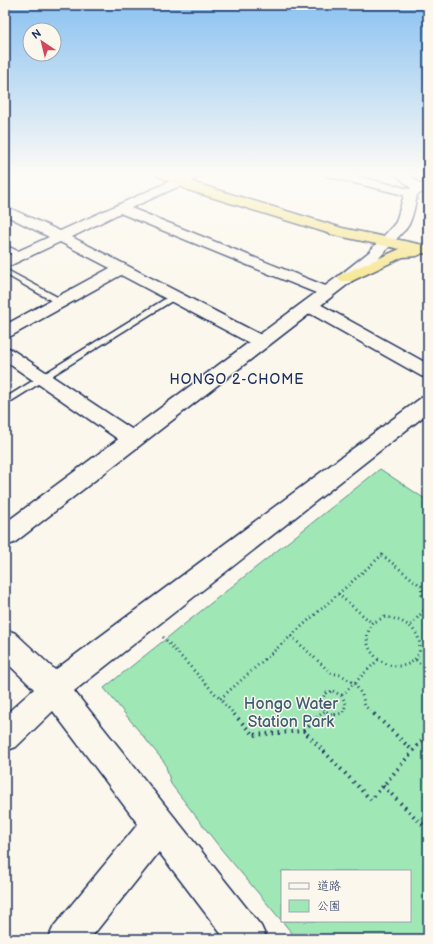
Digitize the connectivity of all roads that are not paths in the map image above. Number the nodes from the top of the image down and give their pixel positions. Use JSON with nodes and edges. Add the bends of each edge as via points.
{"nodes":[{"id":1,"x":20,"y":217,"type":"edge"},
{"id":2,"x":100,"y":217,"type":"edge"},
{"id":3,"x":141,"y":217,"type":"edge"},
{"id":4,"x":289,"y":217,"type":"edge"},
{"id":5,"x":406,"y":217,"type":"edge"},
{"id":6,"x":412,"y":234,"type":"dead end"},
{"id":7,"x":60,"y":236,"type":"junction"},
{"id":8,"x":391,"y":237,"type":"junction"},
{"id":9,"x":5,"y":247,"type":"edge"},
{"id":10,"x":428,"y":251,"type":"edge"},
{"id":11,"x":21,"y":256,"type":"junction"},
{"id":12,"x":5,"y":263,"type":"edge"},
{"id":13,"x":122,"y":268,"type":"junction"},
{"id":14,"x":5,"y":271,"type":"edge"},
{"id":15,"x":346,"y":278,"type":"junction"},
{"id":16,"x":327,"y":292,"type":"junction"},
{"id":17,"x":176,"y":296,"type":"junction"},
{"id":18,"x":60,"y":302,"type":"junction"},
{"id":19,"x":310,"y":306,"type":"junction"},
{"id":20,"x":5,"y":332,"type":"edge"},
{"id":21,"x":262,"y":342,"type":"junction"},
{"id":22,"x":5,"y":353,"type":"edge"},
{"id":23,"x":428,"y":372,"type":"edge"},
{"id":24,"x":43,"y":378,"type":"junction"},
{"id":25,"x":5,"y":402,"type":"edge"},
{"id":26,"x":428,"y":403,"type":"edge"},
{"id":27,"x":132,"y":440,"type":"junction"},
{"id":28,"x":5,"y":536,"type":"edge"},
{"id":29,"x":5,"y":642,"type":"edge"},
{"id":30,"x":54,"y":689,"type":"junction"},
{"id":31,"x":5,"y":736,"type":"edge"},
{"id":32,"x":159,"y":825,"type":"junction"},
{"id":33,"x":67,"y":939,"type":"edge"},
{"id":34,"x":248,"y":939,"type":"edge"}],
"edges":[{"from":1,"to":7,"type":"street"},
{"from":2,"to":7,"type":"street"},
{"from":3,"to":16,"type":"street"},
{"from":4,"to":8,"type":"highway","via":[[308,223]]},
{"from":5,"to":8,"type":"street"},
{"from":6,"to":8,"type":"highway"},
{"from":7,"to":11,"type":"street"},
{"from":7,"to":13,"type":"street"},
{"from":8,"to":10,"type":"highway"},
{"from":8,"to":15,"type":"street"},
{"from":9,"to":11,"type":"lane"},
{"from":10,"to":15,"type":"highway","via":[[400,253]]},
{"from":11,"to":12,"type":"street"},
{"from":13,"to":17,"type":"street"},
{"from":13,"to":18,"type":"street"},
{"from":14,"to":18,"type":"lane"},
{"from":15,"to":16,"type":"street"},
{"from":16,"to":19,"type":"street"},
{"from":17,"to":21,"type":"street"},
{"from":17,"to":24,"type":"lane"},
{"from":18,"to":20,"type":"street"},
{"from":19,"to":21,"type":"street"},
{"from":19,"to":23,"type":"street"},
{"from":21,"to":27,"type":"street"},
{"from":22,"to":24,"type":"street"},
{"from":24,"to":25,"type":"lane"},
{"from":24,"to":27,"type":"street"},
{"from":26,"to":30,"type":"street"},
{"from":27,"to":28,"type":"street"},
{"from":29,"to":30,"type":"street"},
{"from":30,"to":31,"type":"street"},
{"from":30,"to":32,"type":"street"},
{"from":32,"to":33,"type":"street"},
{"from":32,"to":34,"type":"street"}]}
